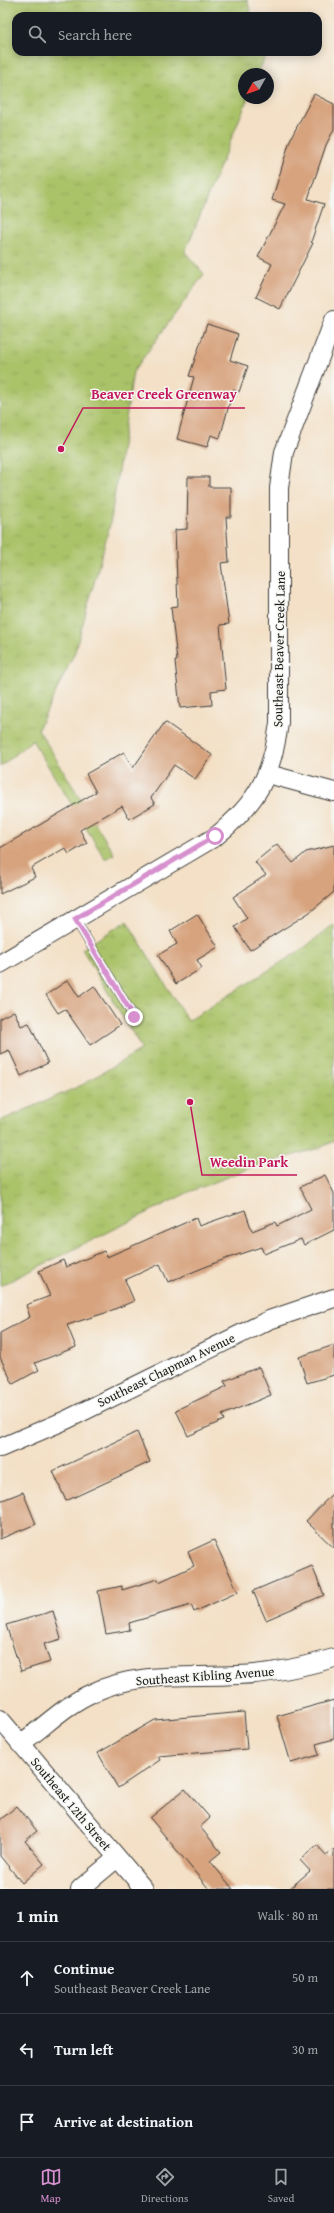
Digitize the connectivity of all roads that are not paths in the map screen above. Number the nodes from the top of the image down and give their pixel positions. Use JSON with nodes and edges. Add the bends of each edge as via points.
{"nodes":[{"id":1,"x":334,"y":320,"type":"edge"},
{"id":2,"x":268,"y":774,"type":"junction"},
{"id":3,"x":334,"y":792,"type":"edge"},
{"id":4,"x":75,"y":919,"type":"junction"},
{"id":5,"x":0,"y":964,"type":"edge"},
{"id":6,"x":134,"y":1017,"type":"dead end"},
{"id":7,"x":334,"y":1298,"type":"edge"},
{"id":8,"x":0,"y":1448,"type":"edge"},
{"id":9,"x":334,"y":1658,"type":"edge"},
{"id":10,"x":0,"y":1719,"type":"edge"},
{"id":11,"x":20,"y":1744,"type":"junction"},
{"id":12,"x":117,"y":1858,"type":"junction"},
{"id":13,"x":80,"y":1889,"type":"edge"},
{"id":14,"x":144,"y":1889,"type":"edge"}],
"edges":[{"from":1,"to":2,"type":"street","name":"Southeast Beaver Creek Lane","via":[[284,452],[279,488],[280,723],[276,749]]},
{"from":2,"to":3,"type":"street"},
{"from":2,"to":4,"type":"street","name":"Southeast Beaver Creek Lane","via":[[252,801],[235,820],[215,836]]},
{"from":4,"to":5,"type":"street","name":"Southeast Beaver Creek Lane"},
{"from":4,"to":6,"type":"lane"},
{"from":7,"to":8,"type":"street","name":"Southeast Chapman Avenue","via":[[269,1320],[66,1420]]},
{"from":9,"to":11,"type":"street","name":"Southeast Kibling Avenue","via":[[272,1672],[147,1677],[119,1683],[92,1693],[67,1708]]},
{"from":10,"to":11,"type":"street","name":"Southeast 12th Street"},
{"from":11,"to":12,"type":"street","name":"Southeast 12th Street"},
{"from":12,"to":13,"type":"street"},
{"from":12,"to":14,"type":"street","name":"Southeast 12th Street"}]}
